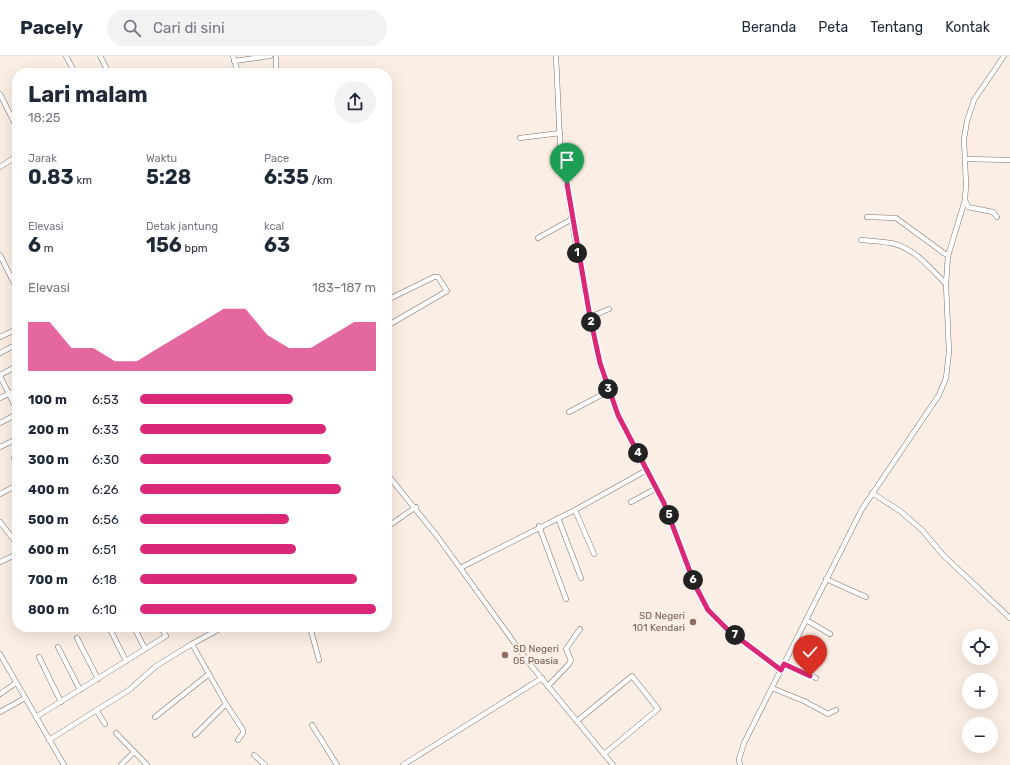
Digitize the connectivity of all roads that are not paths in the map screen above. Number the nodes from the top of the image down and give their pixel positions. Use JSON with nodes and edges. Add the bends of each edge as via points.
{"nodes":[{"id":1,"x":66,"y":56,"type":"edge"},
{"id":2,"x":100,"y":56,"type":"edge"},
{"id":3,"x":270,"y":56,"type":"edge"},
{"id":4,"x":276,"y":56,"type":"edge"},
{"id":5,"x":556,"y":56,"type":"edge"},
{"id":6,"x":1004,"y":56,"type":"edge"},
{"id":7,"x":234,"y":58,"type":"edge"},
{"id":8,"x":72,"y":68,"type":"edge"},
{"id":9,"x":106,"y":68,"type":"edge"},
{"id":10,"x":237,"y":68,"type":"edge"},
{"id":11,"x":276,"y":68,"type":"edge"},
{"id":12,"x":0,"y":94,"type":"edge"},
{"id":13,"x":12,"y":118,"type":"edge"},
{"id":14,"x":560,"y":133,"type":"junction"},
{"id":15,"x":520,"y":138,"type":"dead end"},
{"id":16,"x":12,"y":159,"type":"edge"},
{"id":17,"x":965,"y":159,"type":"junction"},
{"id":18,"x":1010,"y":160,"type":"edge"},
{"id":19,"x":0,"y":167,"type":"edge"},
{"id":20,"x":965,"y":200,"type":"junction"},
{"id":21,"x":997,"y":217,"type":"dead end"},
{"id":22,"x":867,"y":218,"type":"dead end"},
{"id":23,"x":572,"y":219,"type":"junction"},
{"id":24,"x":538,"y":238,"type":"dead end"},
{"id":25,"x":861,"y":240,"type":"dead end"},
{"id":26,"x":0,"y":255,"type":"edge"},
{"id":27,"x":948,"y":256,"type":"junction"},
{"id":28,"x":12,"y":280,"type":"edge"},
{"id":29,"x":946,"y":284,"type":"junction"},
{"id":30,"x":392,"y":298,"type":"edge"},
{"id":31,"x":609,"y":309,"type":"dead end"},
{"id":32,"x":590,"y":317,"type":"junction"},
{"id":33,"x":392,"y":323,"type":"edge"},
{"id":34,"x":12,"y":332,"type":"edge"},
{"id":35,"x":0,"y":338,"type":"edge"},
{"id":36,"x":12,"y":346,"type":"edge"},
{"id":37,"x":0,"y":352,"type":"edge"},
{"id":38,"x":12,"y":369,"type":"edge"},
{"id":39,"x":0,"y":376,"type":"edge"},
{"id":40,"x":609,"y":391,"type":"junction"},
{"id":41,"x":12,"y":392,"type":"edge"},
{"id":42,"x":9,"y":394,"type":"junction"},
{"id":43,"x":0,"y":398,"type":"edge"},
{"id":44,"x":12,"y":400,"type":"edge"},
{"id":45,"x":569,"y":412,"type":"dead end"},
{"id":46,"x":12,"y":417,"type":"edge"},
{"id":47,"x":0,"y":423,"type":"edge"},
{"id":48,"x":12,"y":441,"type":"edge"},
{"id":49,"x":0,"y":447,"type":"edge"},
{"id":50,"x":647,"y":470,"type":"junction"},
{"id":51,"x":392,"y":480,"type":"edge"},
{"id":52,"x":12,"y":488,"type":"edge"},
{"id":53,"x":656,"y":488,"type":"junction"},
{"id":54,"x":872,"y":493,"type":"junction"},
{"id":55,"x":0,"y":494,"type":"edge"},
{"id":56,"x":631,"y":502,"type":"dead end"},
{"id":57,"x":416,"y":508,"type":"junction"},
{"id":58,"x":575,"y":510,"type":"junction"},
{"id":59,"x":558,"y":518,"type":"junction"},
{"id":60,"x":0,"y":522,"type":"edge"},
{"id":61,"x":392,"y":524,"type":"edge"},
{"id":62,"x":539,"y":526,"type":"junction"},
{"id":63,"x":12,"y":538,"type":"edge"},
{"id":64,"x":594,"y":554,"type":"dead end"},
{"id":65,"x":12,"y":556,"type":"edge"},
{"id":66,"x":0,"y":562,"type":"edge"},
{"id":67,"x":460,"y":568,"type":"junction"},
{"id":68,"x":581,"y":578,"type":"dead end"},
{"id":69,"x":826,"y":579,"type":"junction"},
{"id":70,"x":866,"y":597,"type":"dead end"},
{"id":71,"x":566,"y":599,"type":"dead end"},
{"id":72,"x":1010,"y":618,"type":"edge"},
{"id":73,"x":806,"y":620,"type":"junction"},
{"id":74,"x":580,"y":629,"type":"dead end"},
{"id":75,"x":112,"y":632,"type":"edge"},
{"id":76,"x":136,"y":632,"type":"edge"},
{"id":77,"x":164,"y":632,"type":"edge"},
{"id":78,"x":214,"y":632,"type":"edge"},
{"id":79,"x":311,"y":632,"type":"edge"},
{"id":80,"x":830,"y":634,"type":"dead end"},
{"id":81,"x":76,"y":638,"type":"dead end"},
{"id":82,"x":192,"y":644,"type":"junction"},
{"id":83,"x":58,"y":647,"type":"dead end"},
{"id":84,"x":145,"y":649,"type":"junction"},
{"id":85,"x":0,"y":654,"type":"edge"},
{"id":86,"x":39,"y":657,"type":"dead end"},
{"id":87,"x":319,"y":660,"type":"dead end"},
{"id":88,"x":126,"y":661,"type":"junction"},
{"id":89,"x":784,"y":664,"type":"junction"},
{"id":90,"x":781,"y":670,"type":"junction"},
{"id":91,"x":209,"y":674,"type":"junction"},
{"id":92,"x":542,"y":678,"type":"junction"},
{"id":93,"x":816,"y":678,"type":"dead end"},
{"id":94,"x":98,"y":679,"type":"junction"},
{"id":95,"x":16,"y":683,"type":"junction"},
{"id":96,"x":548,"y":686,"type":"junction"},
{"id":97,"x":772,"y":688,"type":"junction"},
{"id":98,"x":80,"y":690,"type":"junction"},
{"id":99,"x":0,"y":694,"type":"edge"},
{"id":100,"x":25,"y":698,"type":"junction"},
{"id":101,"x":61,"y":702,"type":"junction"},
{"id":102,"x":226,"y":704,"type":"junction"},
{"id":103,"x":836,"y":710,"type":"dead end"},
{"id":104,"x":97,"y":711,"type":"junction"},
{"id":105,"x":0,"y":712,"type":"edge"},
{"id":106,"x":36,"y":717,"type":"junction"},
{"id":107,"x":155,"y":717,"type":"dead end"},
{"id":108,"x":577,"y":721,"type":"junction"},
{"id":109,"x":105,"y":724,"type":"dead end"},
{"id":110,"x":312,"y":725,"type":"dead end"},
{"id":111,"x":116,"y":733,"type":"dead end"},
{"id":112,"x":195,"y":735,"type":"dead end"},
{"id":113,"x":49,"y":740,"type":"junction"},
{"id":114,"x":238,"y":740,"type":"dead end"},
{"id":115,"x":134,"y":752,"type":"junction"},
{"id":116,"x":604,"y":754,"type":"junction"},
{"id":117,"x":254,"y":755,"type":"dead end"},
{"id":118,"x":64,"y":765,"type":"edge"},
{"id":119,"x":122,"y":765,"type":"edge"},
{"id":120,"x":147,"y":765,"type":"edge"},
{"id":121,"x":265,"y":765,"type":"edge"},
{"id":122,"x":337,"y":765,"type":"edge"},
{"id":123,"x":403,"y":765,"type":"edge"},
{"id":124,"x":613,"y":765,"type":"edge"},
{"id":125,"x":740,"y":765,"type":"edge"}],
"edges":[{"from":1,"to":8,"type":"street"},
{"from":2,"to":9,"type":"street"},
{"from":3,"to":7,"type":"street"},
{"from":4,"to":11,"type":"street"},
{"from":5,"to":14,"type":"street"},
{"from":6,"to":17,"type":"street","via":[[970,110],[965,129]]},
{"from":7,"to":10,"type":"street"},
{"from":12,"to":13,"type":"street"},
{"from":14,"to":15,"type":"street"},
{"from":14,"to":23,"type":"street"},
{"from":16,"to":19,"type":"street"},
{"from":17,"to":18,"type":"street"},
{"from":17,"to":20,"type":"street"},
{"from":20,"to":21,"type":"street","via":[[968,207],[993,212]]},
{"from":20,"to":27,"type":"street"},
{"from":22,"to":27,"type":"street","via":[[896,218]]},
{"from":23,"to":24,"type":"street"},
{"from":23,"to":32,"type":"street"},
{"from":25,"to":29,"type":"street","via":[[894,244],[904,248]]},
{"from":26,"to":28,"type":"street"},
{"from":27,"to":29,"type":"street"},
{"from":29,"to":54,"type":"street","via":[[949,352],[944,385]]},
{"from":30,"to":33,"type":"street","via":[[434,277],[438,277],[447,291]]},
{"from":31,"to":32,"type":"street"},
{"from":32,"to":40,"type":"street"},
{"from":34,"to":35,"type":"street"},
{"from":36,"to":37,"type":"street"},
{"from":38,"to":39,"type":"street"},
{"from":39,"to":42,"type":"street"},
{"from":40,"to":45,"type":"street"},
{"from":40,"to":50,"type":"street","via":[[618,415]]},
{"from":41,"to":42,"type":"street"},
{"from":42,"to":43,"type":"street"},
{"from":42,"to":44,"type":"street"},
{"from":46,"to":47,"type":"street"},
{"from":48,"to":49,"type":"street"},
{"from":50,"to":53,"type":"street"},
{"from":50,"to":58,"type":"street"},
{"from":51,"to":57,"type":"street"},
{"from":52,"to":55,"type":"street"},
{"from":53,"to":56,"type":"street"},
{"from":53,"to":90,"type":"street","via":[[695,585],[708,610],[728,630]]},
{"from":54,"to":69,"type":"street"},
{"from":54,"to":72,"type":"street","via":[[900,511],[922,530],[943,555]]},
{"from":57,"to":61,"type":"street"},
{"from":57,"to":67,"type":"street"},
{"from":58,"to":59,"type":"street"},
{"from":58,"to":64,"type":"street"},
{"from":59,"to":62,"type":"street"},
{"from":59,"to":68,"type":"street"},
{"from":60,"to":63,"type":"street"},
{"from":62,"to":67,"type":"street"},
{"from":62,"to":71,"type":"street"},
{"from":65,"to":66,"type":"street"},
{"from":67,"to":92,"type":"street"},
{"from":69,"to":70,"type":"street"},
{"from":69,"to":73,"type":"street"},
{"from":73,"to":80,"type":"street"},
{"from":73,"to":89,"type":"street"},
{"from":74,"to":96,"type":"street","via":[[566,649],[571,660],[569,664]]},
{"from":75,"to":88,"type":"street"},
{"from":76,"to":84,"type":"street"},
{"from":77,"to":84,"type":"street","via":[[166,636]]},
{"from":78,"to":82,"type":"street"},
{"from":79,"to":87,"type":"street"},
{"from":81,"to":94,"type":"street"},
{"from":82,"to":91,"type":"street"},
{"from":82,"to":104,"type":"street","via":[[156,666],[129,690]]},
{"from":83,"to":98,"type":"street"},
{"from":84,"to":88,"type":"street"},
{"from":85,"to":95,"type":"street"},
{"from":86,"to":101,"type":"street"},
{"from":88,"to":94,"type":"street"},
{"from":89,"to":90,"type":"street"},
{"from":89,"to":93,"type":"street"},
{"from":90,"to":97,"type":"street"},
{"from":91,"to":102,"type":"street"},
{"from":91,"to":107,"type":"street"},
{"from":92,"to":96,"type":"street"},
{"from":92,"to":123,"type":"street"},
{"from":94,"to":98,"type":"street"},
{"from":95,"to":99,"type":"street"},
{"from":95,"to":100,"type":"street"},
{"from":96,"to":108,"type":"street"},
{"from":97,"to":103,"type":"street","via":[[828,714]]},
{"from":97,"to":125,"type":"street","via":[[744,743],[739,759]]},
{"from":98,"to":101,"type":"street"},
{"from":100,"to":105,"type":"street"},
{"from":100,"to":106,"type":"street"},
{"from":101,"to":106,"type":"street"},
{"from":102,"to":112,"type":"street"},
{"from":102,"to":114,"type":"street","via":[[243,730]]},
{"from":104,"to":109,"type":"street"},
{"from":104,"to":113,"type":"street"},
{"from":106,"to":113,"type":"street"},
{"from":108,"to":116,"type":"street"},
{"from":108,"to":116,"type":"street","via":[[632,676],[658,709]]},
{"from":110,"to":122,"type":"street"},
{"from":111,"to":115,"type":"street"},
{"from":113,"to":118,"type":"street"},
{"from":115,"to":119,"type":"street"},
{"from":115,"to":120,"type":"street"},
{"from":116,"to":124,"type":"street"},
{"from":117,"to":121,"type":"street"}]}
